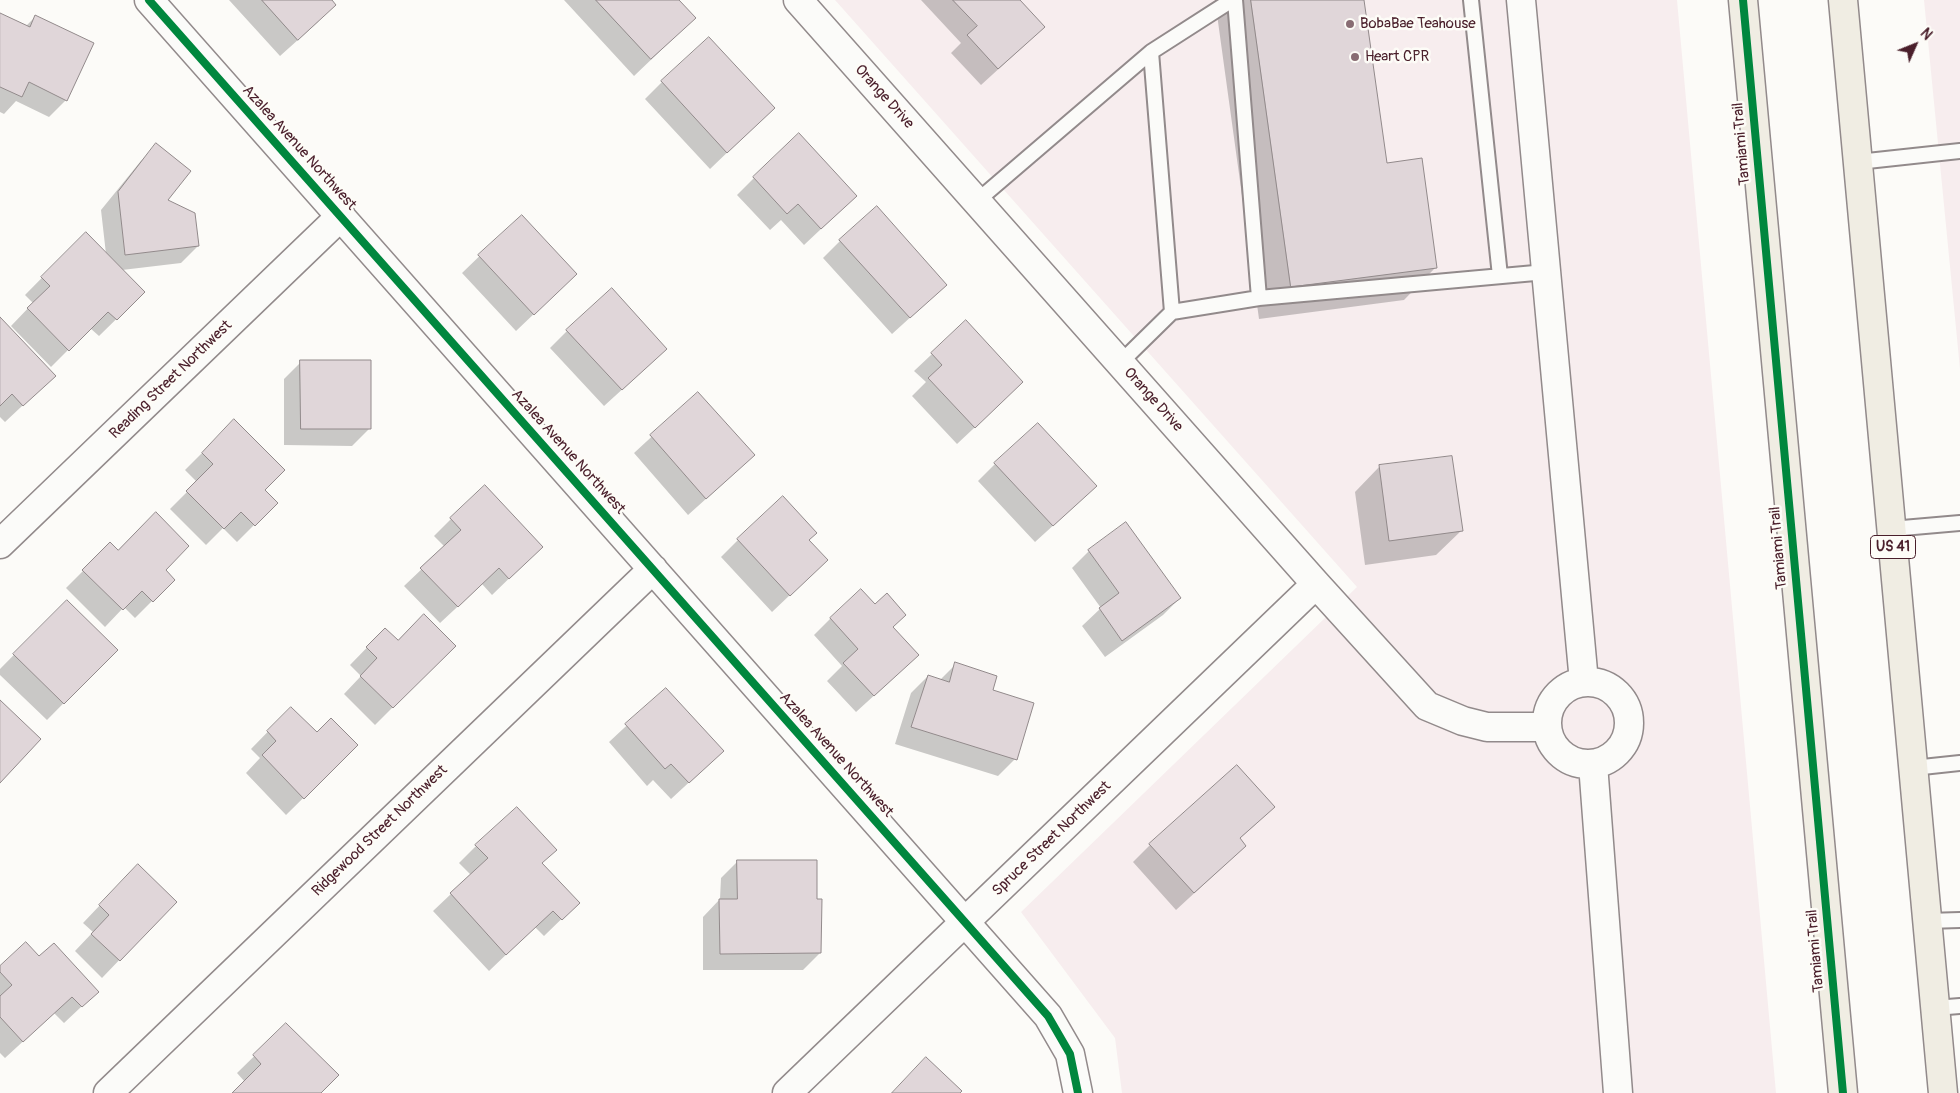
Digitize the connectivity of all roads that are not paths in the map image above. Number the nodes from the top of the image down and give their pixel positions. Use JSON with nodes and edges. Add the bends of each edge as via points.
{"nodes":[{"id":1,"x":149,"y":0,"type":"edge"},
{"id":2,"x":798,"y":0,"type":"edge"},
{"id":3,"x":1234,"y":0,"type":"edge"},
{"id":4,"x":1471,"y":0,"type":"edge"},
{"id":5,"x":1521,"y":0,"type":"edge"},
{"id":6,"x":1743,"y":0,"type":"edge"},
{"id":7,"x":1843,"y":0,"type":"edge"},
{"id":8,"x":1151,"y":52,"type":"junction"},
{"id":9,"x":1960,"y":151,"type":"edge"},
{"id":10,"x":1858,"y":162,"type":"junction"},
{"id":11,"x":977,"y":201,"type":"junction"},
{"id":12,"x":341,"y":216,"type":"junction"},
{"id":13,"x":1546,"y":272,"type":"junction"},
{"id":14,"x":1500,"y":276,"type":"junction"},
{"id":15,"x":1259,"y":298,"type":"junction"},
{"id":16,"x":1172,"y":312,"type":"junction"},
{"id":17,"x":1120,"y":363,"type":"junction"},
{"id":18,"x":1960,"y":523,"type":"edge"},
{"id":19,"x":1891,"y":529,"type":"junction"},
{"id":20,"x":0,"y":544,"type":"edge"},
{"id":21,"x":653,"y":569,"type":"junction"},
{"id":22,"x":1316,"y":584,"type":"junction"},
{"id":23,"x":1584,"y":682,"type":"junction"},
{"id":24,"x":1547,"y":727,"type":"junction"},
{"id":25,"x":1960,"y":763,"type":"edge"},
{"id":26,"x":1593,"y":764,"type":"junction"},
{"id":27,"x":1913,"y":768,"type":"junction"},
{"id":28,"x":1960,"y":920,"type":"edge"},
{"id":29,"x":966,"y":921,"type":"junction"},
{"id":30,"x":1927,"y":921,"type":"junction"},
{"id":31,"x":1948,"y":1007,"type":"edge"},
{"id":32,"x":108,"y":1093,"type":"edge"},
{"id":33,"x":787,"y":1093,"type":"edge"},
{"id":34,"x":1078,"y":1093,"type":"edge"},
{"id":35,"x":1618,"y":1093,"type":"edge"},
{"id":36,"x":1843,"y":1093,"type":"edge"},
{"id":37,"x":1943,"y":1093,"type":"edge"}],
"edges":[{"from":1,"to":12,"type":"street","name":"Azalea Avenue Northwest"},
{"from":2,"to":11,"type":"street","name":"Orange Drive"},
{"from":3,"to":8,"type":"lane"},
{"from":3,"to":15,"type":"lane"},
{"from":4,"to":14,"type":"lane"},
{"from":5,"to":13,"type":"street"},
{"from":6,"to":36,"type":"main road","name":"Tamiami Trail"},
{"from":7,"to":10,"type":"main road","number":"US 41"},
{"from":8,"to":11,"type":"lane"},
{"from":8,"to":16,"type":"lane"},
{"from":9,"to":10,"type":"lane"},
{"from":10,"to":19,"type":"main road","number":"US 41"},
{"from":11,"to":17,"type":"street","name":"Orange Drive"},
{"from":12,"to":20,"type":"street","name":"Reading Street Northwest"},
{"from":12,"to":21,"type":"street","name":"Azalea Avenue Northwest"},
{"from":13,"to":14,"type":"lane"},
{"from":13,"to":23,"type":"street"},
{"from":14,"to":15,"type":"lane"},
{"from":15,"to":16,"type":"lane"},
{"from":16,"to":17,"type":"lane"},
{"from":17,"to":22,"type":"street","name":"Orange Drive"},
{"from":18,"to":19,"type":"lane"},
{"from":19,"to":27,"type":"main road","number":"US 41"},
{"from":21,"to":29,"type":"street","name":"Azalea Avenue Northwest"},
{"from":21,"to":32,"type":"street","name":"Ridgewood Street Northwest"},
{"from":22,"to":24,"type":"street","name":"Orange Drive","via":[[1427,706],[1487,727]]},
{"from":22,"to":29,"type":"street","name":"Spruce Street Northwest"},
{"from":23,"to":24,"type":"street","via":[[1560,692],[1552,702]]},
{"from":23,"to":26,"type":"street","via":[[1598,683],[1611,689],[1628,712],[1626,740],[1606,760]]},
{"from":24,"to":26,"type":"street","via":[[1550,740],[1558,751],[1568,759]]},
{"from":25,"to":27,"type":"lane"},
{"from":26,"to":35,"type":"street"},
{"from":27,"to":30,"type":"main road","number":"US 41"},
{"from":28,"to":30,"type":"lane"},
{"from":29,"to":33,"type":"street","name":"Spruce Street Northwest"},
{"from":29,"to":34,"type":"street","name":"Azalea Avenue Northwest","via":[[1048,1016],[1070,1054]]},
{"from":30,"to":31,"type":"main road","number":"US 41"},
{"from":31,"to":37,"type":"main road","number":"US 41"}]}
